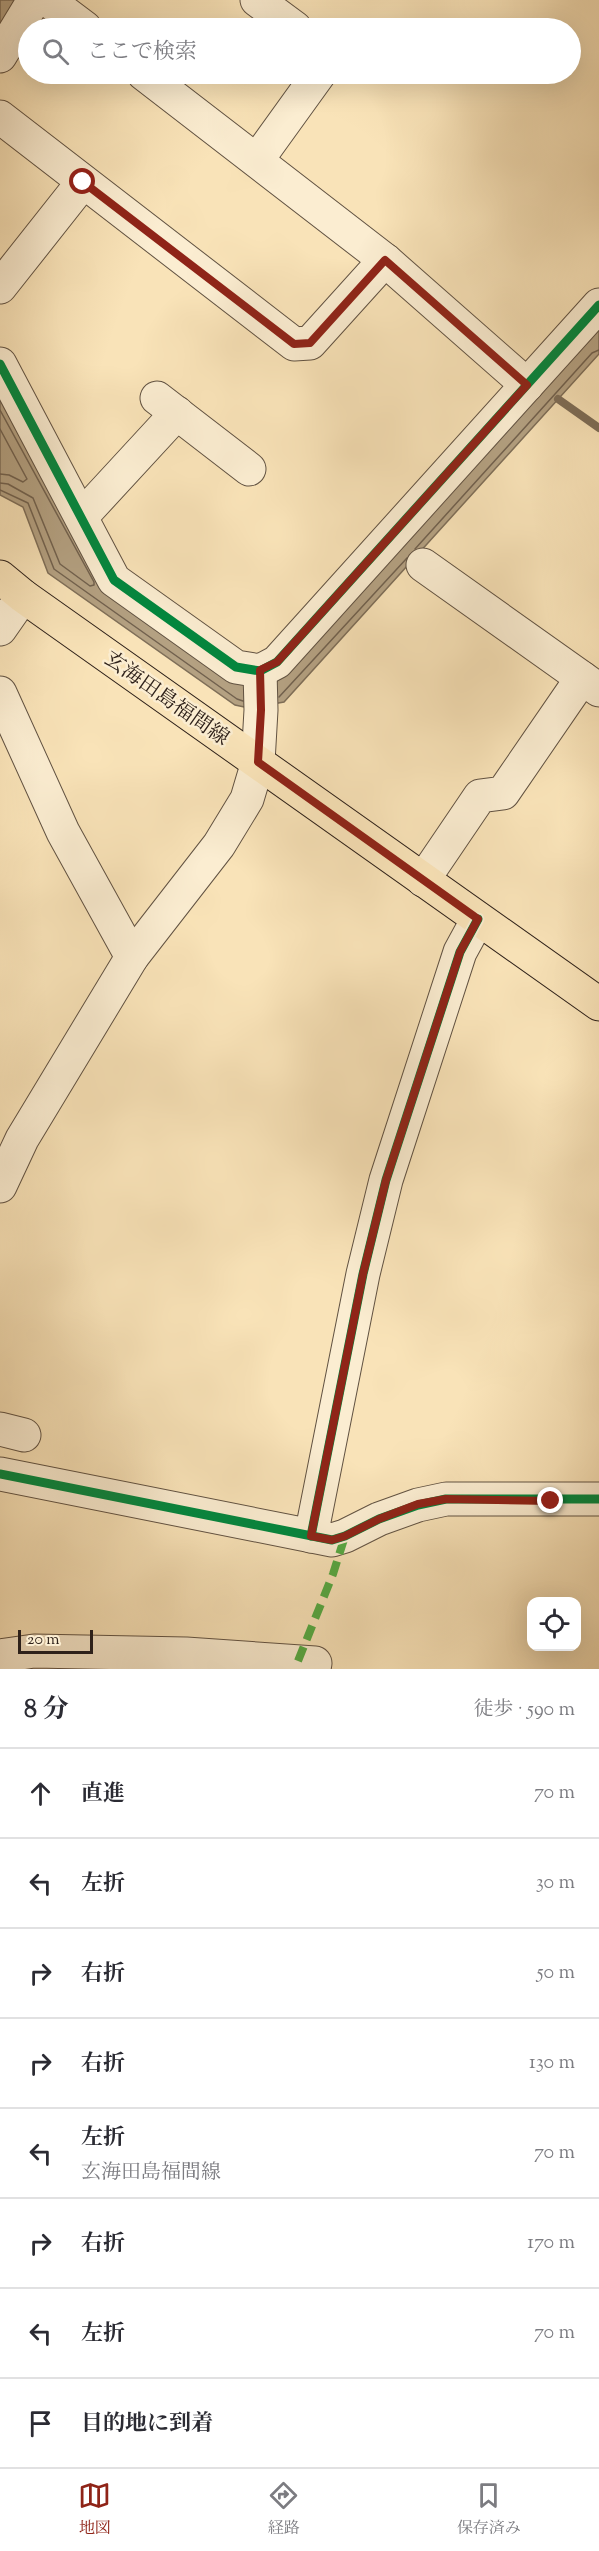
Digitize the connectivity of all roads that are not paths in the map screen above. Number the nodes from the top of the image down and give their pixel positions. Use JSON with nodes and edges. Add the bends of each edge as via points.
{"nodes":[{"id":1,"x":34,"y":0,"type":"edge"},
{"id":2,"x":48,"y":0,"type":"edge"},
{"id":3,"x":257,"y":0,"type":"edge"},
{"id":4,"x":22,"y":18,"type":"edge"},
{"id":5,"x":72,"y":18,"type":"edge"},
{"id":6,"x":281,"y":18,"type":"edge"},
{"id":7,"x":18,"y":24,"type":"edge"},
{"id":8,"x":0,"y":56,"type":"edge"},
{"id":9,"x":157,"y":84,"type":"edge"},
{"id":10,"x":312,"y":84,"type":"edge"},
{"id":11,"x":0,"y":117,"type":"edge"},
{"id":12,"x":256,"y":160,"type":"junction"},
{"id":13,"x":83,"y":182,"type":"junction"},
{"id":14,"x":385,"y":260,"type":"junction"},
{"id":15,"x":0,"y":287,"type":"edge"},
{"id":16,"x":599,"y":305,"type":"edge"},
{"id":17,"x":0,"y":364,"type":"edge"},
{"id":18,"x":527,"y":385,"type":"junction"},
{"id":19,"x":249,"y":469,"type":"dead end"},
{"id":20,"x":82,"y":516,"type":"junction"},
{"id":21,"x":423,"y":565,"type":"dead end"},
{"id":22,"x":11,"y":586,"type":"edge"},
{"id":23,"x":0,"y":629,"type":"edge"},
{"id":24,"x":590,"y":684,"type":"edge"},
{"id":25,"x":260,"y":687,"type":"junction"},
{"id":26,"x":0,"y":693,"type":"edge"},
{"id":27,"x":258,"y":762,"type":"junction"},
{"id":28,"x":423,"y":880,"type":"junction"},
{"id":29,"x":478,"y":919,"type":"junction"},
{"id":30,"x":132,"y":957,"type":"junction"},
{"id":31,"x":599,"y":1004,"type":"edge"},
{"id":32,"x":11,"y":1133,"type":"edge"},
{"id":33,"x":0,"y":1186,"type":"edge"},
{"id":34,"x":0,"y":1474,"type":"edge"},
{"id":35,"x":599,"y":1499,"type":"edge"},
{"id":36,"x":311,"y":1536,"type":"junction"},
{"id":37,"x":0,"y":1656,"type":"edge"},
{"id":38,"x":314,"y":1669,"type":"edge"}],
"edges":[{"from":1,"to":4,"type":"street"},
{"from":2,"to":5,"type":"street"},
{"from":3,"to":6,"type":"street"},
{"from":7,"to":8,"type":"street"},
{"from":9,"to":12,"type":"street"},
{"from":10,"to":12,"type":"street"},
{"from":11,"to":13,"type":"street"},
{"from":12,"to":14,"type":"street"},
{"from":13,"to":14,"type":"street","via":[[294,344],[310,343]]},
{"from":13,"to":15,"type":"street"},
{"from":14,"to":18,"type":"street"},
{"from":16,"to":18,"type":"street"},
{"from":17,"to":20,"type":"street"},
{"from":18,"to":25,"type":"street","via":[[277,662]]},
{"from":19,"to":20,"type":"street","via":[[167,406]]},
{"from":20,"to":25,"type":"street","via":[[114,580]]},
{"from":21,"to":24,"type":"street"},
{"from":22,"to":23,"type":"street"},
{"from":22,"to":27,"type":"main road","name":"玄海田島福間線"},
{"from":24,"to":28,"type":"street","via":[[503,793],[480,796]]},
{"from":25,"to":27,"type":"street"},
{"from":26,"to":30,"type":"street","via":[[63,832]]},
{"from":27,"to":28,"type":"main road","name":"玄海田島福間線"},
{"from":27,"to":30,"type":"street","via":[[247,799],[219,845]]},
{"from":28,"to":29,"type":"main road","name":"玄海田島福間線"},
{"from":29,"to":31,"type":"main road","name":"玄海田島福間線"},
{"from":29,"to":36,"type":"street","via":[[460,952],[386,1180],[363,1274]]},
{"from":30,"to":32,"type":"street"},
{"from":32,"to":33,"type":"street"},
{"from":34,"to":36,"type":"street"},
{"from":35,"to":36,"type":"street","via":[[446,1499],[418,1504],[332,1540]]},
{"from":37,"to":38,"type":"street","via":[[34,1652],[186,1654],[298,1661],[315,1664]]}]}
